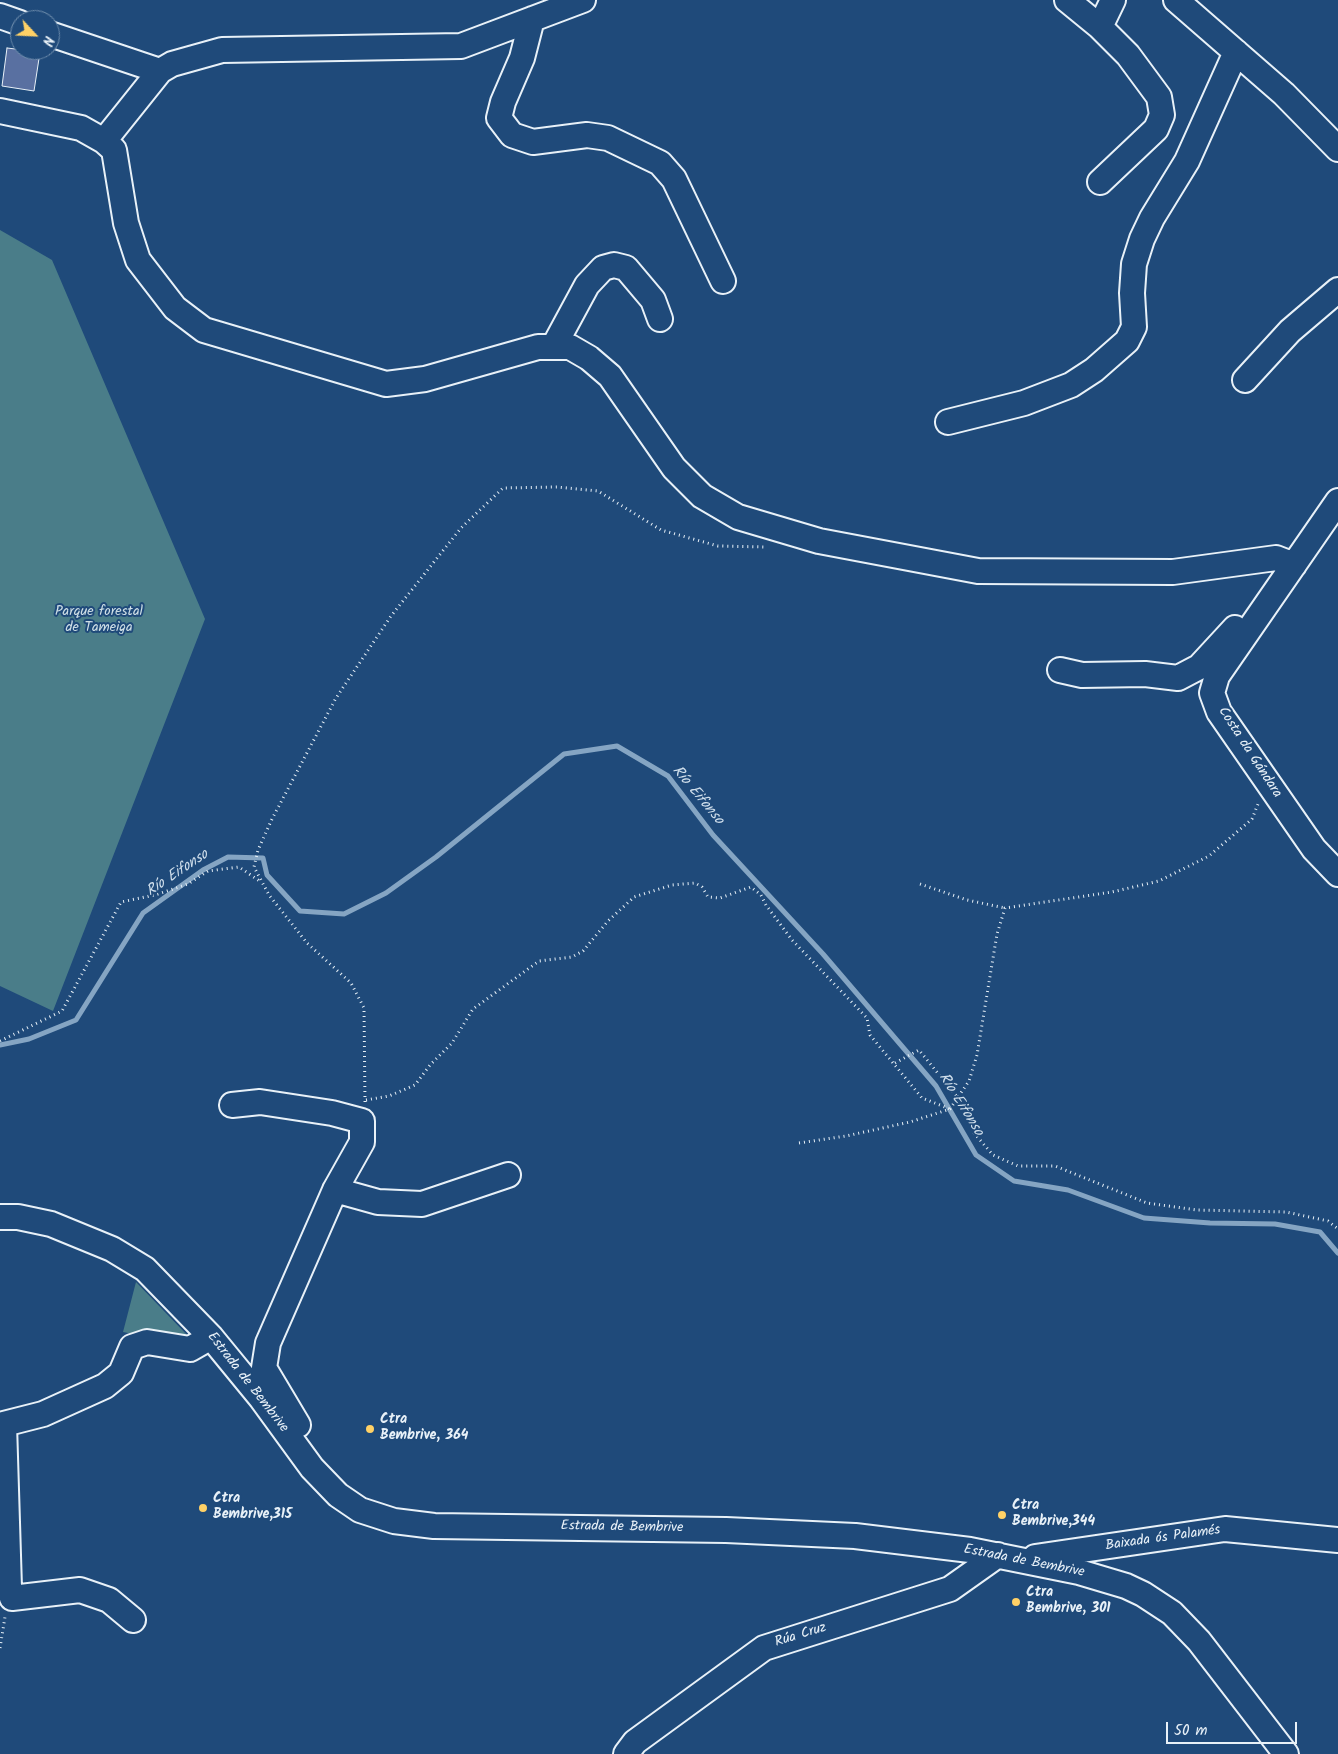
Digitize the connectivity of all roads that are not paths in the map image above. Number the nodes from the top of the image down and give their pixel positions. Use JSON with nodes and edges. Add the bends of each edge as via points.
{"nodes":[{"id":1,"x":583,"y":0,"type":"edge"},
{"id":2,"x":1067,"y":0,"type":"edge"},
{"id":3,"x":1113,"y":0,"type":"edge"},
{"id":4,"x":1176,"y":0,"type":"edge"},
{"id":5,"x":532,"y":19,"type":"junction"},
{"id":6,"x":1100,"y":27,"type":"junction"},
{"id":7,"x":60,"y":37,"type":"edge"},
{"id":8,"x":1236,"y":52,"type":"junction"},
{"id":9,"x":160,"y":71,"type":"junction"},
{"id":10,"x":0,"y":111,"type":"edge"},
{"id":11,"x":104,"y":141,"type":"junction"},
{"id":12,"x":1334,"y":141,"type":"edge"},
{"id":13,"x":1100,"y":182,"type":"dead end"},
{"id":14,"x":723,"y":281,"type":"dead end"},
{"id":15,"x":1338,"y":290,"type":"edge"},
{"id":16,"x":660,"y":319,"type":"dead end"},
{"id":17,"x":554,"y":346,"type":"junction"},
{"id":18,"x":1245,"y":380,"type":"dead end"},
{"id":19,"x":948,"y":422,"type":"dead end"},
{"id":20,"x":1338,"y":500,"type":"edge"},
{"id":21,"x":1294,"y":565,"type":"junction"},
{"id":22,"x":1275,"y":592,"type":"junction"},
{"id":23,"x":1060,"y":670,"type":"dead end"},
{"id":24,"x":1338,"y":874,"type":"edge"},
{"id":25,"x":232,"y":1105,"type":"dead end"},
{"id":26,"x":508,"y":1175,"type":"dead end"},
{"id":27,"x":335,"y":1190,"type":"junction"},
{"id":28,"x":0,"y":1217,"type":"edge"},
{"id":29,"x":211,"y":1337,"type":"junction"},
{"id":30,"x":2,"y":1425,"type":"edge"},
{"id":31,"x":298,"y":1449,"type":"junction"},
{"id":32,"x":1338,"y":1540,"type":"edge"},
{"id":33,"x":1008,"y":1557,"type":"junction"},
{"id":34,"x":133,"y":1620,"type":"dead end"},
{"id":35,"x":626,"y":1754,"type":"edge"},
{"id":36,"x":1286,"y":1754,"type":"edge"}],
"edges":[{"from":1,"to":5,"type":"street"},
{"from":2,"to":6,"type":"street"},
{"from":3,"to":6,"type":"street"},
{"from":4,"to":8,"type":"street"},
{"from":5,"to":9,"type":"street","via":[[461,46],[222,50],[172,64]]},
{"from":5,"to":14,"type":"street","via":[[522,58],[499,118],[512,135],[533,142],[588,135],[608,138],[660,163],[674,179]]},
{"from":6,"to":13,"type":"street","via":[[1128,55],[1159,97],[1162,116],[1156,129]]},
{"from":7,"to":9,"type":"street"},
{"from":8,"to":12,"type":"street"},
{"from":8,"to":19,"type":"street","via":[[1187,161],[1142,239],[1134,264],[1134,327],[1127,341],[1071,385],[1024,403]]},
{"from":9,"to":11,"type":"street"},
{"from":10,"to":11,"type":"street","via":[[81,128]]},
{"from":11,"to":17,"type":"street","via":[[114,150],[126,223],[138,260],[175,308],[204,330],[386,384],[425,379],[538,347]]},
{"from":15,"to":18,"type":"street","via":[[1290,331]]},
{"from":16,"to":17,"type":"street","via":[[653,300],[626,268],[614,265],[603,268],[587,285]]},
{"from":17,"to":21,"type":"street","via":[[570,347],[610,376],[674,468],[702,496],[738,517],[819,541],[978,571],[1173,572],[1276,558]]},
{"from":20,"to":21,"type":"street","name":"Costa da Gándara"},
{"from":21,"to":22,"type":"street","name":"Costa da Gándara"},
{"from":22,"to":23,"type":"street","via":[[1259,597],[1199,667],[1178,678],[1145,674],[1082,675]]},
{"from":22,"to":24,"type":"street","name":"Costa da Gándara","via":[[1217,676],[1212,693],[1219,712],[1314,849]]},
{"from":25,"to":27,"type":"street","via":[[260,1102],[332,1113],[364,1111],[362,1142]]},
{"from":26,"to":27,"type":"street","via":[[422,1204],[378,1202]]},
{"from":27,"to":31,"type":"street","via":[[268,1343],[264,1368],[304,1433]]},
{"from":28,"to":29,"type":"street","name":"Estrada de Bembrive","via":[[18,1216],[51,1224],[131,1259],[158,1281]]},
{"from":29,"to":30,"type":"street","via":[[190,1349],[147,1342],[132,1346],[121,1373],[105,1386],[42,1414]]},
{"from":29,"to":31,"type":"street","name":"Estrada de Bembrive"},
{"from":30,"to":34,"type":"street","via":[[12,1598],[80,1590],[109,1600]]},
{"from":31,"to":33,"type":"street","name":"Estrada de Bembrive","via":[[348,1503],[376,1516],[412,1524],[768,1531],[875,1538]]},
{"from":32,"to":33,"type":"street","name":"Baixada ós Palamés","via":[[1225,1529]]},
{"from":33,"to":35,"type":"street","name":"Rúa Cruz","via":[[950,1589],[764,1648],[635,1742]]},
{"from":33,"to":36,"type":"street","name":"Estrada de Bembrive","via":[[1126,1586],[1159,1604],[1186,1626]]}]}
